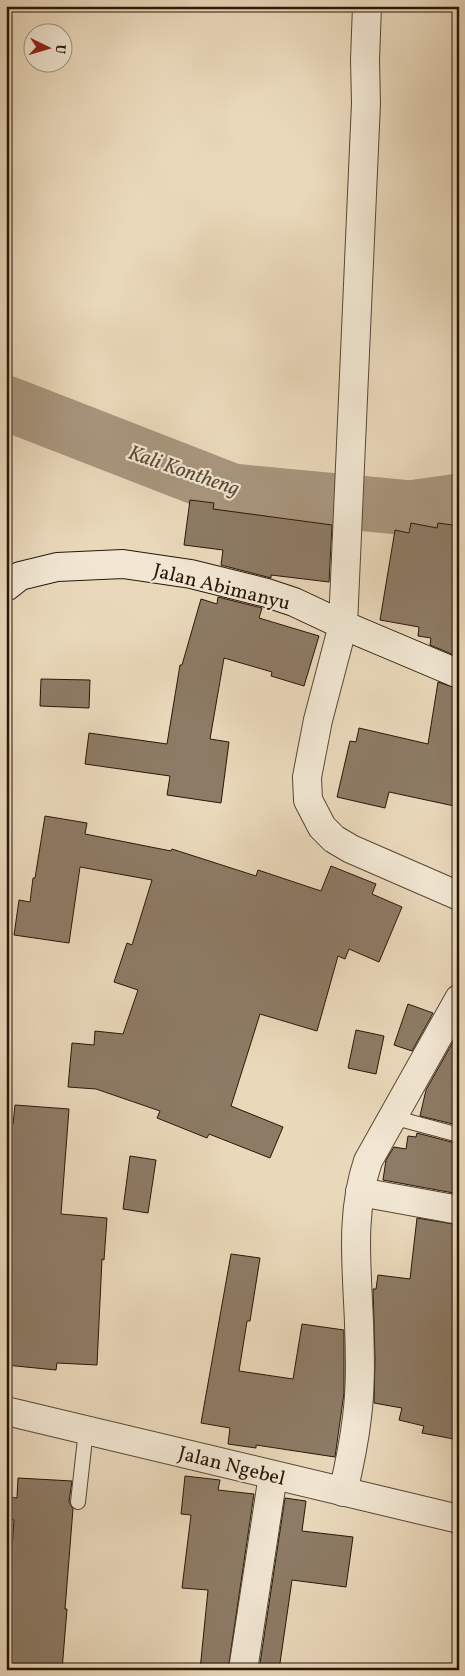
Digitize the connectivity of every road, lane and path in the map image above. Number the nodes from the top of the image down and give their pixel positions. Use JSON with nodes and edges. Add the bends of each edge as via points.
{"nodes":[{"id":1,"x":367,"y":6,"type":"edge"},
{"id":2,"x":6,"y":587,"type":"edge"},
{"id":3,"x":343,"y":625,"type":"junction"},
{"id":4,"x":459,"y":674,"type":"edge"},
{"id":5,"x":459,"y":896,"type":"edge"},
{"id":6,"x":459,"y":999,"type":"edge"},
{"id":7,"x":392,"y":1117,"type":"junction"},
{"id":8,"x":459,"y":1135,"type":"edge"},
{"id":9,"x":360,"y":1192,"type":"junction"},
{"id":10,"x":459,"y":1210,"type":"edge"},
{"id":11,"x":6,"y":1411,"type":"edge"},
{"id":12,"x":86,"y":1430,"type":"junction"},
{"id":13,"x":273,"y":1475,"type":"junction"},
{"id":14,"x":343,"y":1492,"type":"junction"},
{"id":15,"x":78,"y":1502,"type":"dead end"},
{"id":16,"x":459,"y":1519,"type":"edge"},
{"id":17,"x":243,"y":1670,"type":"edge"}],
"edges":[{"from":1,"to":3,"type":"street","via":[[366,104]]},
{"from":2,"to":3,"type":"street","name":"Jalan Abimanyu","via":[[20,576],[57,567],[141,566],[191,574],[267,593]]},
{"from":3,"to":4,"type":"street","name":"Jalan Abimanyu"},
{"from":3,"to":5,"type":"street","via":[[318,720],[307,778],[308,800],[322,827],[334,839]]},
{"from":6,"to":7,"type":"street"},
{"from":7,"to":8,"type":"lane"},
{"from":7,"to":9,"type":"street","via":[[368,1161]]},
{"from":9,"to":10,"type":"street"},
{"from":9,"to":14,"type":"street","via":[[355,1244],[359,1385],[353,1446]]},
{"from":11,"to":12,"type":"street","name":"Jalan Ngebel"},
{"from":12,"to":13,"type":"street","name":"Jalan Ngebel"},
{"from":12,"to":15,"type":"lane"},
{"from":13,"to":14,"type":"street","name":"Jalan Ngebel"},
{"from":13,"to":17,"type":"street"},
{"from":14,"to":16,"type":"street","name":"Jalan Ngebel"}]}
